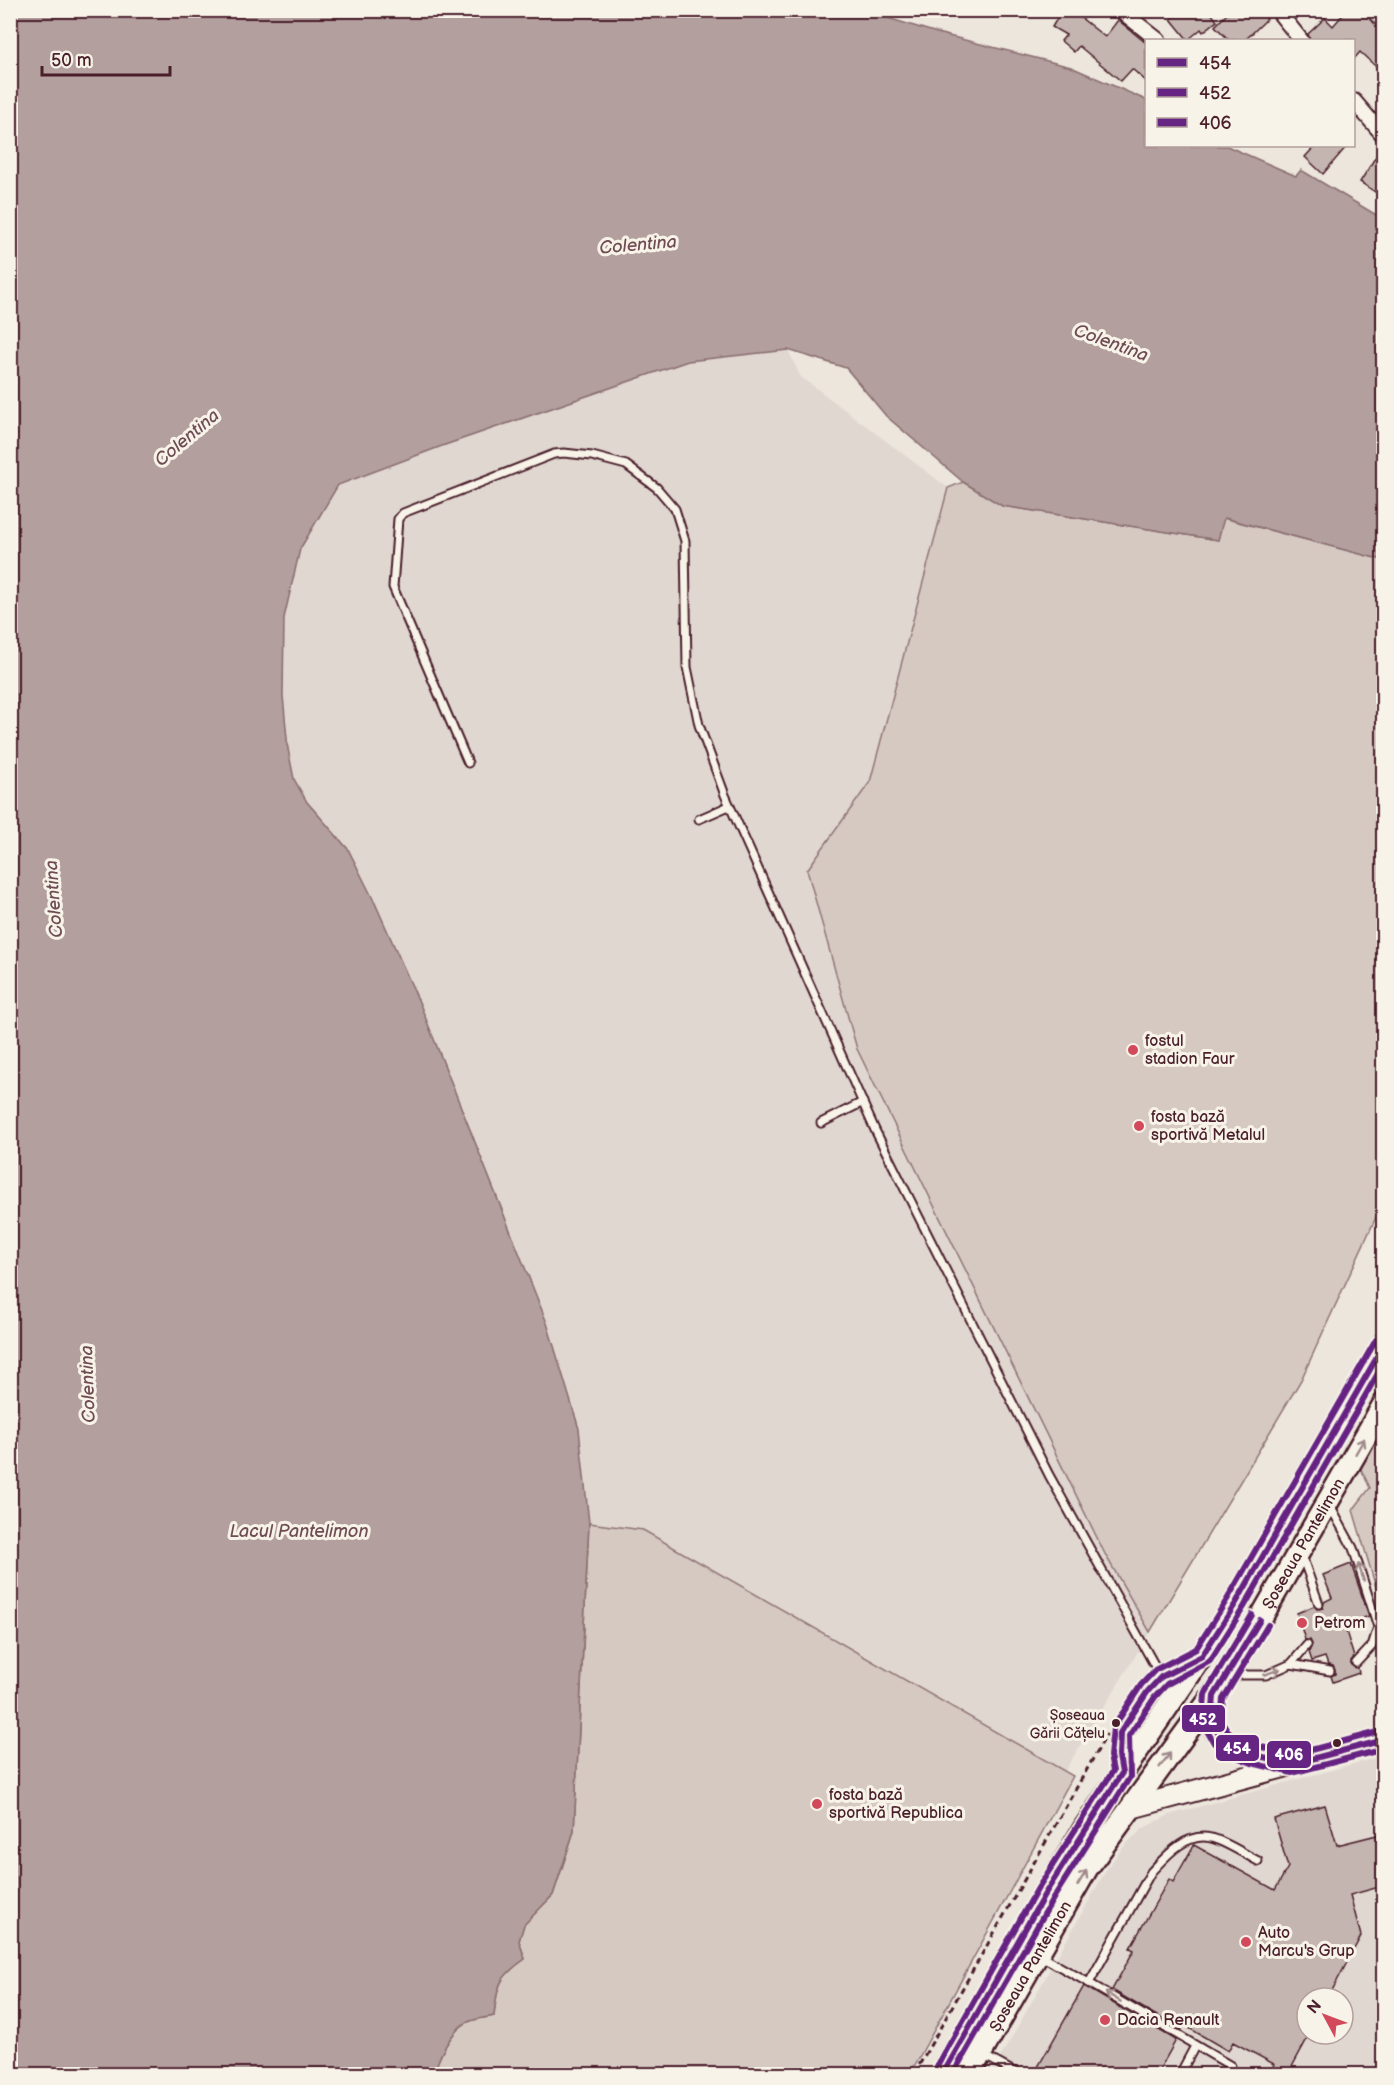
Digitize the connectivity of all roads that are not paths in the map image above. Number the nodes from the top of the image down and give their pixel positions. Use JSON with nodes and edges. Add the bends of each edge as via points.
{"nodes":[{"id":1,"x":1120,"y":10,"type":"edge"},
{"id":2,"x":1277,"y":10,"type":"edge"},
{"id":3,"x":1157,"y":39,"type":"edge"},
{"id":4,"x":1300,"y":39,"type":"edge"},
{"id":5,"x":1355,"y":104,"type":"edge"},
{"id":6,"x":1383,"y":136,"type":"edge"},
{"id":7,"x":468,"y":763,"type":"dead end"},
{"id":8,"x":729,"y":806,"type":"junction"},
{"id":9,"x":699,"y":819,"type":"dead end"},
{"id":10,"x":863,"y":1102,"type":"junction"},
{"id":11,"x":821,"y":1123,"type":"dead end"},
{"id":12,"x":1383,"y":1344,"type":"edge"},
{"id":13,"x":1383,"y":1404,"type":"edge"},
{"id":14,"x":1328,"y":1503,"type":"junction"},
{"id":15,"x":1300,"y":1551,"type":"junction"},
{"id":16,"x":1319,"y":1604,"type":"dead end"},
{"id":17,"x":1307,"y":1645,"type":"dead end"},
{"id":18,"x":1202,"y":1656,"type":"junction"},
{"id":19,"x":1356,"y":1663,"type":"dead end"},
{"id":20,"x":1291,"y":1664,"type":"junction"},
{"id":21,"x":1330,"y":1671,"type":"dead end"},
{"id":22,"x":1228,"y":1675,"type":"junction"},
{"id":23,"x":1161,"y":1677,"type":"junction"},
{"id":24,"x":1214,"y":1696,"type":"junction"},
{"id":25,"x":1383,"y":1740,"type":"edge"},
{"id":26,"x":1292,"y":1764,"type":"junction"},
{"id":27,"x":1122,"y":1773,"type":"junction"},
{"id":28,"x":1131,"y":1808,"type":"junction"},
{"id":29,"x":1086,"y":1826,"type":"junction"},
{"id":30,"x":1258,"y":1862,"type":"dead end"},
{"id":31,"x":1037,"y":1954,"type":"junction"},
{"id":32,"x":1089,"y":1983,"type":"junction"},
{"id":33,"x":1195,"y":2046,"type":"junction"},
{"id":34,"x":981,"y":2054,"type":"junction"},
{"id":35,"x":1229,"y":2073,"type":"edge"},
{"id":36,"x":943,"y":2074,"type":"edge"},
{"id":37,"x":969,"y":2074,"type":"edge"},
{"id":38,"x":1018,"y":2074,"type":"edge"},
{"id":39,"x":1180,"y":2074,"type":"edge"}],
"edges":[{"from":1,"to":3,"type":"street"},
{"from":2,"to":4,"type":"street"},
{"from":5,"to":6,"type":"street"},
{"from":7,"to":8,"type":"lane","via":[[393,587],[398,519],[403,513],[554,454],[592,456],[635,470],[667,497],[681,524],[685,541],[690,687],[699,725]]},
{"from":8,"to":9,"type":"lane"},
{"from":8,"to":10,"type":"lane"},
{"from":10,"to":11,"type":"lane"},
{"from":10,"to":23,"type":"lane","via":[[1049,1475]]},
{"from":12,"to":18,"type":"main road","name":"Șoseaua Pantelimon"},
{"from":14,"to":13,"type":"main road","name":"Șoseaua Pantelimon","one_way":true},
{"from":14,"to":15,"type":"main road","name":"Șoseaua Pantelimon"},
{"from":19,"to":14,"type":"lane","one_way":true,"via":[[1372,1646],[1378,1627],[1353,1548]]},
{"from":15,"to":16,"type":"lane"},
{"from":15,"to":22,"type":"main road","name":"Șoseaua Pantelimon"},
{"from":17,"to":20,"type":"lane"},
{"from":18,"to":23,"type":"lane"},
{"from":18,"to":27,"type":"main road","name":"Șoseaua Pantelimon"},
{"from":20,"to":21,"type":"lane"},
{"from":22,"to":20,"type":"lane","one_way":true,"via":[[1266,1675]]},
{"from":22,"to":24,"type":"main road","name":"Șoseaua Pantelimon"},
{"from":23,"to":27,"type":"lane","via":[[1120,1732]]},
{"from":24,"to":26,"type":"main road","via":[[1212,1722],[1221,1737],[1255,1755]]},
{"from":28,"to":24,"type":"main road","name":"Șoseaua Pantelimon","one_way":true},
{"from":25,"to":26,"type":"main road"},
{"from":26,"to":28,"type":"main road"},
{"from":27,"to":28,"type":"main road"},
{"from":27,"to":29,"type":"main road","name":"Șoseaua Pantelimon"},
{"from":28,"to":29,"type":"main road"},
{"from":31,"to":28,"type":"main road","name":"Șoseaua Pantelimon","one_way":true,"via":[[1087,1868]]},
{"from":29,"to":36,"type":"main road","name":"Șoseaua Pantelimon"},
{"from":30,"to":32,"type":"lane","via":[[1211,1838],[1186,1841],[1175,1848],[1151,1872]]},
{"from":31,"to":32,"type":"lane"},
{"from":31,"to":34,"type":"main road","name":"Șoseaua Pantelimon"},
{"from":33,"to":32,"type":"lane","one_way":true},
{"from":33,"to":35,"type":"lane","via":[[1231,2066]]},
{"from":33,"to":39,"type":"lane"},
{"from":34,"to":37,"type":"main road","name":"Șoseaua Pantelimon"},
{"from":34,"to":38,"type":"lane"}]}
